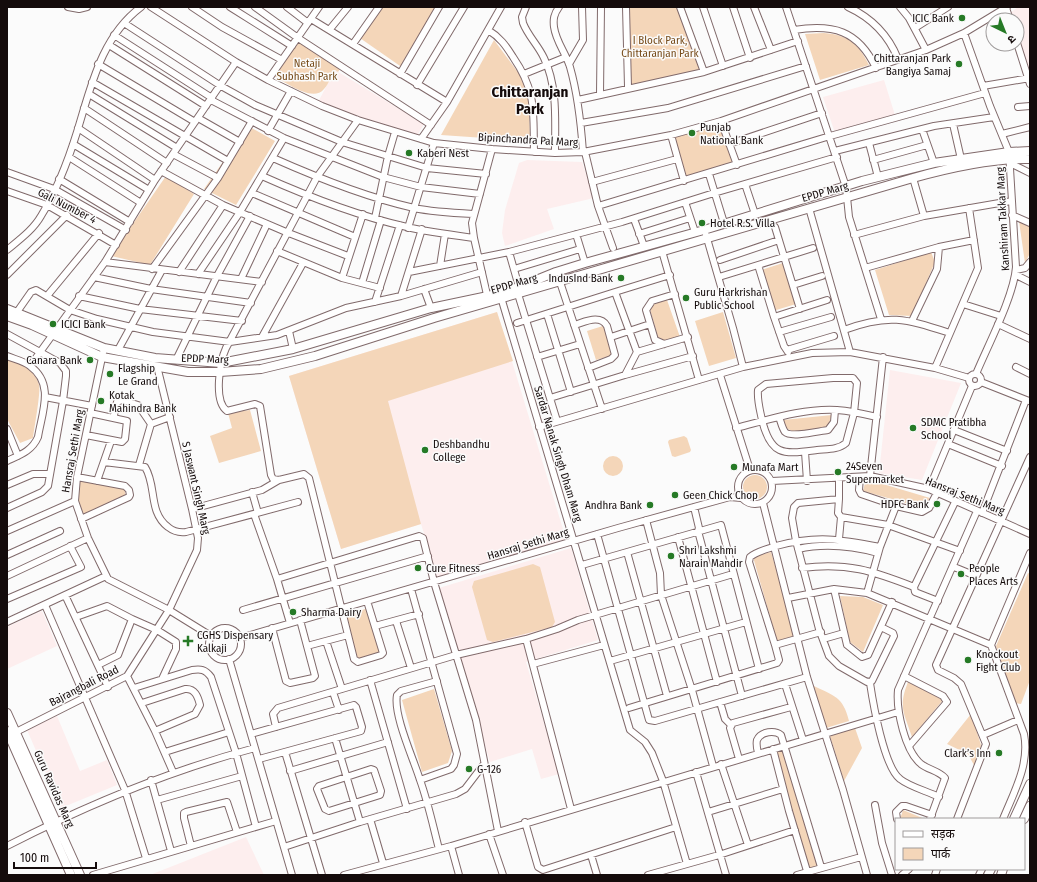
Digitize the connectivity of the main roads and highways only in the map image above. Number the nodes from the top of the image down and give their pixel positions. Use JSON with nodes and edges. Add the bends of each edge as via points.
{"nodes":[{"id":1,"x":1030,"y":151,"type":"edge"},
{"id":2,"x":1010,"y":158,"type":"junction"},
{"id":3,"x":1030,"y":159,"type":"edge"},
{"id":4,"x":705,"y":234,"type":"junction"},
{"id":5,"x":518,"y":291,"type":"junction"},
{"id":6,"x":488,"y":300,"type":"junction"},
{"id":7,"x":7,"y":309,"type":"edge"},
{"id":8,"x":7,"y":316,"type":"edge"},
{"id":9,"x":54,"y":332,"type":"junction"},
{"id":10,"x":7,"y":713,"type":"edge"},
{"id":11,"x":12,"y":731,"type":"edge"},
{"id":12,"x":1030,"y":784,"type":"edge"},
{"id":13,"x":1030,"y":806,"type":"edge"},
{"id":14,"x":1014,"y":818,"type":"edge"},
{"id":15,"x":1024,"y":818,"type":"edge"},
{"id":16,"x":71,"y":875,"type":"edge"},
{"id":17,"x":80,"y":875,"type":"edge"}],
"edges":[{"from":1,"to":2,"type":"main road","name":"EPDP Marg"},
{"from":2,"to":3,"type":"main road","name":"EPDP Marg"},
{"from":2,"to":4,"type":"main road","name":"EPDP Marg","via":[[942,170],[809,208]]},
{"from":2,"to":4,"type":"main road","name":"EPDP Marg","via":[[961,159],[934,163],[771,208],[724,223]]},
{"from":4,"to":5,"type":"main road","name":"EPDP Marg","via":[[662,251],[560,282]]},
{"from":4,"to":5,"type":"main road","name":"EPDP Marg","via":[[696,232],[585,263],[556,272]]},
{"from":5,"to":6,"type":"main road","name":"EPDP Marg"},
{"from":6,"to":9,"type":"main road","name":"EPDP Marg","via":[[430,308],[293,349],[221,363],[176,360],[104,348]]},
{"from":6,"to":9,"type":"main road","name":"EPDP Marg","via":[[288,363],[261,369],[188,372],[102,357]]},
{"from":7,"to":9,"type":"main road","name":"EPDP Marg"},
{"from":8,"to":9,"type":"main road","name":"EPDP Marg"},
{"from":10,"to":11,"type":"main road","name":"Guru Ravidas Marg"},
{"from":11,"to":16,"type":"main road","name":"Guru Ravidas Marg"},
{"from":11,"to":17,"type":"main road","name":"Guru Ravidas Marg","via":[[57,821]]},
{"from":12,"to":14,"type":"main road"},
{"from":13,"to":15,"type":"main road"}]}
